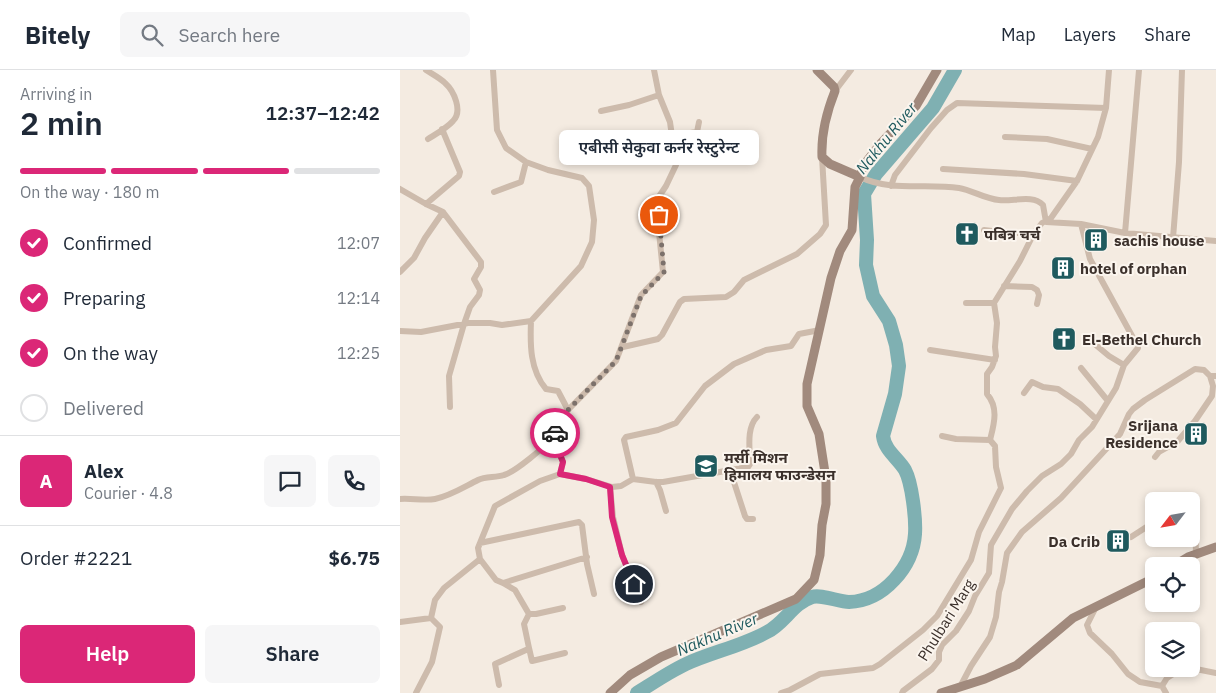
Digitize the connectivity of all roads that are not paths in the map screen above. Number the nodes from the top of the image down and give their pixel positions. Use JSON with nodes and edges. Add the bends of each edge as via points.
{"nodes":[{"id":1,"x":426,"y":70,"type":"edge"},
{"id":2,"x":493,"y":70,"type":"edge"},
{"id":3,"x":654,"y":70,"type":"edge"},
{"id":4,"x":817,"y":70,"type":"edge"},
{"id":5,"x":851,"y":70,"type":"edge"},
{"id":6,"x":937,"y":70,"type":"edge"},
{"id":7,"x":1109,"y":70,"type":"edge"},
{"id":8,"x":1139,"y":70,"type":"edge"},
{"id":9,"x":1182,"y":70,"type":"edge"},
{"id":10,"x":835,"y":91,"type":"junction"},
{"id":11,"x":659,"y":95,"type":"junction"},
{"id":12,"x":1106,"y":108,"type":"junction"},
{"id":13,"x":601,"y":111,"type":"dead end"},
{"id":14,"x":699,"y":122,"type":"dead end"},
{"id":15,"x":442,"y":129,"type":"junction"},
{"id":16,"x":671,"y":136,"type":"junction"},
{"id":17,"x":1004,"y":137,"type":"dead end"},
{"id":18,"x":428,"y":139,"type":"dead end"},
{"id":19,"x":1092,"y":148,"type":"junction"},
{"id":20,"x":822,"y":157,"type":"junction"},
{"id":21,"x":526,"y":162,"type":"junction"},
{"id":22,"x":943,"y":169,"type":"dead end"},
{"id":23,"x":862,"y":178,"type":"junction"},
{"id":24,"x":1077,"y":181,"type":"junction"},
{"id":25,"x":887,"y":185,"type":"junction"},
{"id":26,"x":400,"y":189,"type":"edge"},
{"id":27,"x":494,"y":192,"type":"dead end"},
{"id":28,"x":426,"y":204,"type":"junction"},
{"id":29,"x":443,"y":212,"type":"junction"},
{"id":30,"x":1044,"y":223,"type":"junction"},
{"id":31,"x":1081,"y":224,"type":"junction"},
{"id":32,"x":984,"y":230,"type":"dead end"},
{"id":33,"x":1034,"y":233,"type":"junction"},
{"id":34,"x":1125,"y":233,"type":"junction"},
{"id":35,"x":1173,"y":238,"type":"junction"},
{"id":36,"x":1216,"y":241,"type":"edge"},
{"id":37,"x":400,"y":272,"type":"edge"},
{"id":38,"x":1004,"y":286,"type":"junction"},
{"id":39,"x":966,"y":303,"type":"dead end"},
{"id":40,"x":994,"y":303,"type":"junction"},
{"id":41,"x":1037,"y":304,"type":"dead end"},
{"id":42,"x":531,"y":321,"type":"junction"},
{"id":43,"x":464,"y":324,"type":"junction"},
{"id":44,"x":820,"y":330,"type":"junction"},
{"id":45,"x":400,"y":331,"type":"edge"},
{"id":46,"x":1091,"y":341,"type":"dead end"},
{"id":47,"x":623,"y":347,"type":"junction"},
{"id":48,"x":930,"y":350,"type":"dead end"},
{"id":49,"x":995,"y":360,"type":"junction"},
{"id":50,"x":1124,"y":365,"type":"junction"},
{"id":51,"x":1081,"y":368,"type":"dead end"},
{"id":52,"x":1213,"y":376,"type":"edge"},
{"id":53,"x":1024,"y":394,"type":"dead end"},
{"id":54,"x":1108,"y":401,"type":"junction"},
{"id":55,"x":450,"y":407,"type":"dead end"},
{"id":56,"x":568,"y":410,"type":"junction"},
{"id":57,"x":757,"y":417,"type":"dead end"},
{"id":58,"x":1096,"y":419,"type":"junction"},
{"id":59,"x":942,"y":436,"type":"dead end"},
{"id":60,"x":553,"y":438,"type":"junction"},
{"id":61,"x":990,"y":440,"type":"junction"},
{"id":62,"x":1155,"y":457,"type":"dead end"},
{"id":63,"x":730,"y":470,"type":"junction"},
{"id":64,"x":560,"y":474,"type":"junction"},
{"id":65,"x":634,"y":479,"type":"junction"},
{"id":66,"x":656,"y":482,"type":"junction"},
{"id":67,"x":610,"y":487,"type":"junction"},
{"id":68,"x":400,"y":499,"type":"edge"},
{"id":69,"x":666,"y":511,"type":"dead end"},
{"id":70,"x":753,"y":519,"type":"dead end"},
{"id":71,"x":1145,"y":528,"type":"edge"},
{"id":72,"x":1131,"y":537,"type":"dead end"},
{"id":73,"x":480,"y":543,"type":"junction"},
{"id":74,"x":1216,"y":546,"type":"edge"},
{"id":75,"x":1196,"y":548,"type":"edge"},
{"id":76,"x":1196,"y":554,"type":"junction"},
{"id":77,"x":1190,"y":557,"type":"edge"},
{"id":78,"x":587,"y":558,"type":"junction"},
{"id":79,"x":480,"y":559,"type":"junction"},
{"id":80,"x":1145,"y":582,"type":"edge"},
{"id":81,"x":503,"y":583,"type":"junction"},
{"id":82,"x":594,"y":594,"type":"dead end"},
{"id":83,"x":641,"y":602,"type":"dead end"},
{"id":84,"x":1096,"y":607,"type":"junction"},
{"id":85,"x":563,"y":608,"type":"dead end"},
{"id":86,"x":529,"y":614,"type":"junction"},
{"id":87,"x":431,"y":618,"type":"junction"},
{"id":88,"x":400,"y":622,"type":"edge"},
{"id":89,"x":529,"y":648,"type":"junction"},
{"id":90,"x":565,"y":652,"type":"dead end"},
{"id":91,"x":1200,"y":670,"type":"edge"},
{"id":92,"x":1216,"y":673,"type":"edge"},
{"id":93,"x":1169,"y":677,"type":"edge"},
{"id":94,"x":499,"y":685,"type":"dead end"},
{"id":95,"x":1162,"y":686,"type":"junction"},
{"id":96,"x":960,"y":688,"type":"junction"},
{"id":97,"x":416,"y":693,"type":"edge"},
{"id":98,"x":610,"y":693,"type":"edge"},
{"id":99,"x":781,"y":693,"type":"edge"},
{"id":100,"x":902,"y":693,"type":"edge"},
{"id":101,"x":941,"y":693,"type":"edge"},
{"id":102,"x":1166,"y":693,"type":"edge"}],
"edges":[{"from":1,"to":15,"type":"street","via":[[446,83],[458,106],[454,121]]},
{"from":2,"to":21,"type":"street","via":[[497,130],[506,148]]},
{"from":3,"to":11,"type":"street"},
{"from":4,"to":10,"type":"street"},
{"from":5,"to":10,"type":"street"},
{"from":6,"to":23,"type":"street","via":[[916,106],[863,166]]},
{"from":7,"to":12,"type":"street"},
{"from":8,"to":34,"type":"street"},
{"from":9,"to":35,"type":"street","via":[[1180,162]]},
{"from":10,"to":20,"type":"street"},
{"from":11,"to":13,"type":"street"},
{"from":11,"to":16,"type":"street","via":[[670,122]]},
{"from":12,"to":19,"type":"street"},
{"from":12,"to":25,"type":"street","via":[[957,103],[931,128]]},
{"from":14,"to":16,"type":"street","via":[[697,132]]},
{"from":15,"to":18,"type":"street"},
{"from":15,"to":28,"type":"street","via":[[460,172]]},
{"from":16,"to":47,"type":"street","via":[[676,165],[658,198],[664,272],[641,296]]},
{"from":17,"to":19,"type":"street","via":[[1047,139]]},
{"from":19,"to":24,"type":"street"},
{"from":20,"to":23,"type":"street"},
{"from":20,"to":47,"type":"street","via":[[826,225],[812,242],[787,261],[744,280],[726,297],[684,299],[658,338]]},
{"from":21,"to":27,"type":"street","via":[[521,182]]},
{"from":21,"to":42,"type":"street","via":[[582,178],[590,186],[594,220],[592,242],[581,266]]},
{"from":22,"to":24,"type":"street"},
{"from":23,"to":25,"type":"street"},
{"from":23,"to":44,"type":"street","via":[[854,187],[852,230],[840,251],[831,278]]},
{"from":24,"to":30,"type":"street","via":[[1052,218]]},
{"from":25,"to":30,"type":"street","via":[[960,188],[1000,200],[1036,200],[1043,205]]},
{"from":26,"to":28,"type":"street"},
{"from":28,"to":29,"type":"street"},
{"from":29,"to":37,"type":"street","via":[[414,258]]},
{"from":29,"to":43,"type":"street","via":[[481,262],[474,279],[479,295],[470,306]]},
{"from":30,"to":31,"type":"street"},
{"from":30,"to":33,"type":"street"},
{"from":31,"to":34,"type":"street"},
{"from":31,"to":50,"type":"street","name":"Phulbari Marg","via":[[1090,259],[1138,345]]},
{"from":32,"to":33,"type":"street"},
{"from":33,"to":38,"type":"street"},
{"from":34,"to":35,"type":"street"},
{"from":35,"to":36,"type":"street"},
{"from":38,"to":40,"type":"street"},
{"from":38,"to":41,"type":"street","via":[[1032,287],[1039,295]]},
{"from":39,"to":40,"type":"street"},
{"from":40,"to":49,"type":"street","via":[[997,323]]},
{"from":42,"to":43,"type":"street","via":[[502,325]]},
{"from":42,"to":56,"type":"street","via":[[532,361],[541,383],[546,389],[558,391]]},
{"from":43,"to":45,"type":"street","via":[[421,332]]},
{"from":43,"to":55,"type":"street","via":[[449,376]]},
{"from":44,"to":65,"type":"street","via":[[799,334],[791,346],[766,350],[734,364],[705,386],[676,423],[626,437],[624,440]]},
{"from":44,"to":98,"type":"street","via":[[807,384],[807,406],[819,434],[826,479],[820,555],[814,580],[796,599],[661,657],[630,675]]},
{"from":46,"to":50,"type":"street"},
{"from":47,"to":56,"type":"street","via":[[616,361]]},
{"from":48,"to":49,"type":"street"},
{"from":49,"to":61,"type":"street","via":[[986,383],[995,416]]},
{"from":50,"to":54,"type":"street","name":"Phulbari Marg"},
{"from":51,"to":54,"type":"street"},
{"from":52,"to":62,"type":"street","via":[[1212,396],[1195,421],[1177,442]]},
{"from":52,"to":96,"type":"street","via":[[1195,369],[1138,404],[1129,414],[1120,434],[1061,498],[1022,532],[1007,553],[990,637]]},
{"from":53,"to":58,"type":"street","via":[[1032,382],[1058,388]]},
{"from":54,"to":58,"type":"street","name":"Phulbari Marg"},
{"from":56,"to":60,"type":"street"},
{"from":57,"to":63,"type":"street","via":[[750,429],[750,464]]},
{"from":58,"to":100,"type":"street","name":"Phulbari Marg","via":[[1071,454],[1042,476],[1012,509],[991,544],[989,572],[969,611],[942,645],[939,660],[932,669]]},
{"from":59,"to":61,"type":"street"},
{"from":60,"to":64,"type":"street","via":[[563,462]]},
{"from":60,"to":68,"type":"street","via":[[513,472],[480,479],[434,500]]},
{"from":61,"to":99,"type":"street","via":[[995,446],[1001,488],[979,532],[971,560],[937,616],[873,668],[820,674]]},
{"from":63,"to":66,"type":"street"},
{"from":63,"to":70,"type":"street","via":[[744,516]]},
{"from":64,"to":67,"type":"street"},
{"from":64,"to":73,"type":"street","via":[[494,506]]},
{"from":65,"to":66,"type":"street"},
{"from":65,"to":67,"type":"street"},
{"from":66,"to":69,"type":"street"},
{"from":67,"to":83,"type":"street","via":[[612,517],[622,555]]},
{"from":71,"to":72,"type":"street"},
{"from":73,"to":78,"type":"street","via":[[579,522]]},
{"from":73,"to":79,"type":"street"},
{"from":74,"to":76,"type":"street"},
{"from":75,"to":76,"type":"street"},
{"from":76,"to":77,"type":"street"},
{"from":78,"to":81,"type":"street"},
{"from":78,"to":82,"type":"street"},
{"from":79,"to":81,"type":"street","via":[[496,580]]},
{"from":79,"to":87,"type":"street","via":[[444,588],[435,600]]},
{"from":80,"to":84,"type":"street"},
{"from":81,"to":86,"type":"street","via":[[515,590]]},
{"from":84,"to":95,"type":"street","via":[[1087,625],[1090,633],[1128,674],[1140,682]]},
{"from":84,"to":96,"type":"street","via":[[1073,618],[1017,665]]},
{"from":85,"to":86,"type":"street"},
{"from":86,"to":89,"type":"street","via":[[524,624]]},
{"from":87,"to":88,"type":"street"},
{"from":87,"to":97,"type":"street","via":[[440,627],[432,662]]},
{"from":89,"to":90,"type":"street","via":[[532,661]]},
{"from":89,"to":94,"type":"street","via":[[495,664]]},
{"from":91,"to":92,"type":"street"},
{"from":93,"to":95,"type":"street"},
{"from":95,"to":102,"type":"street"},
{"from":96,"to":101,"type":"street"}]}
